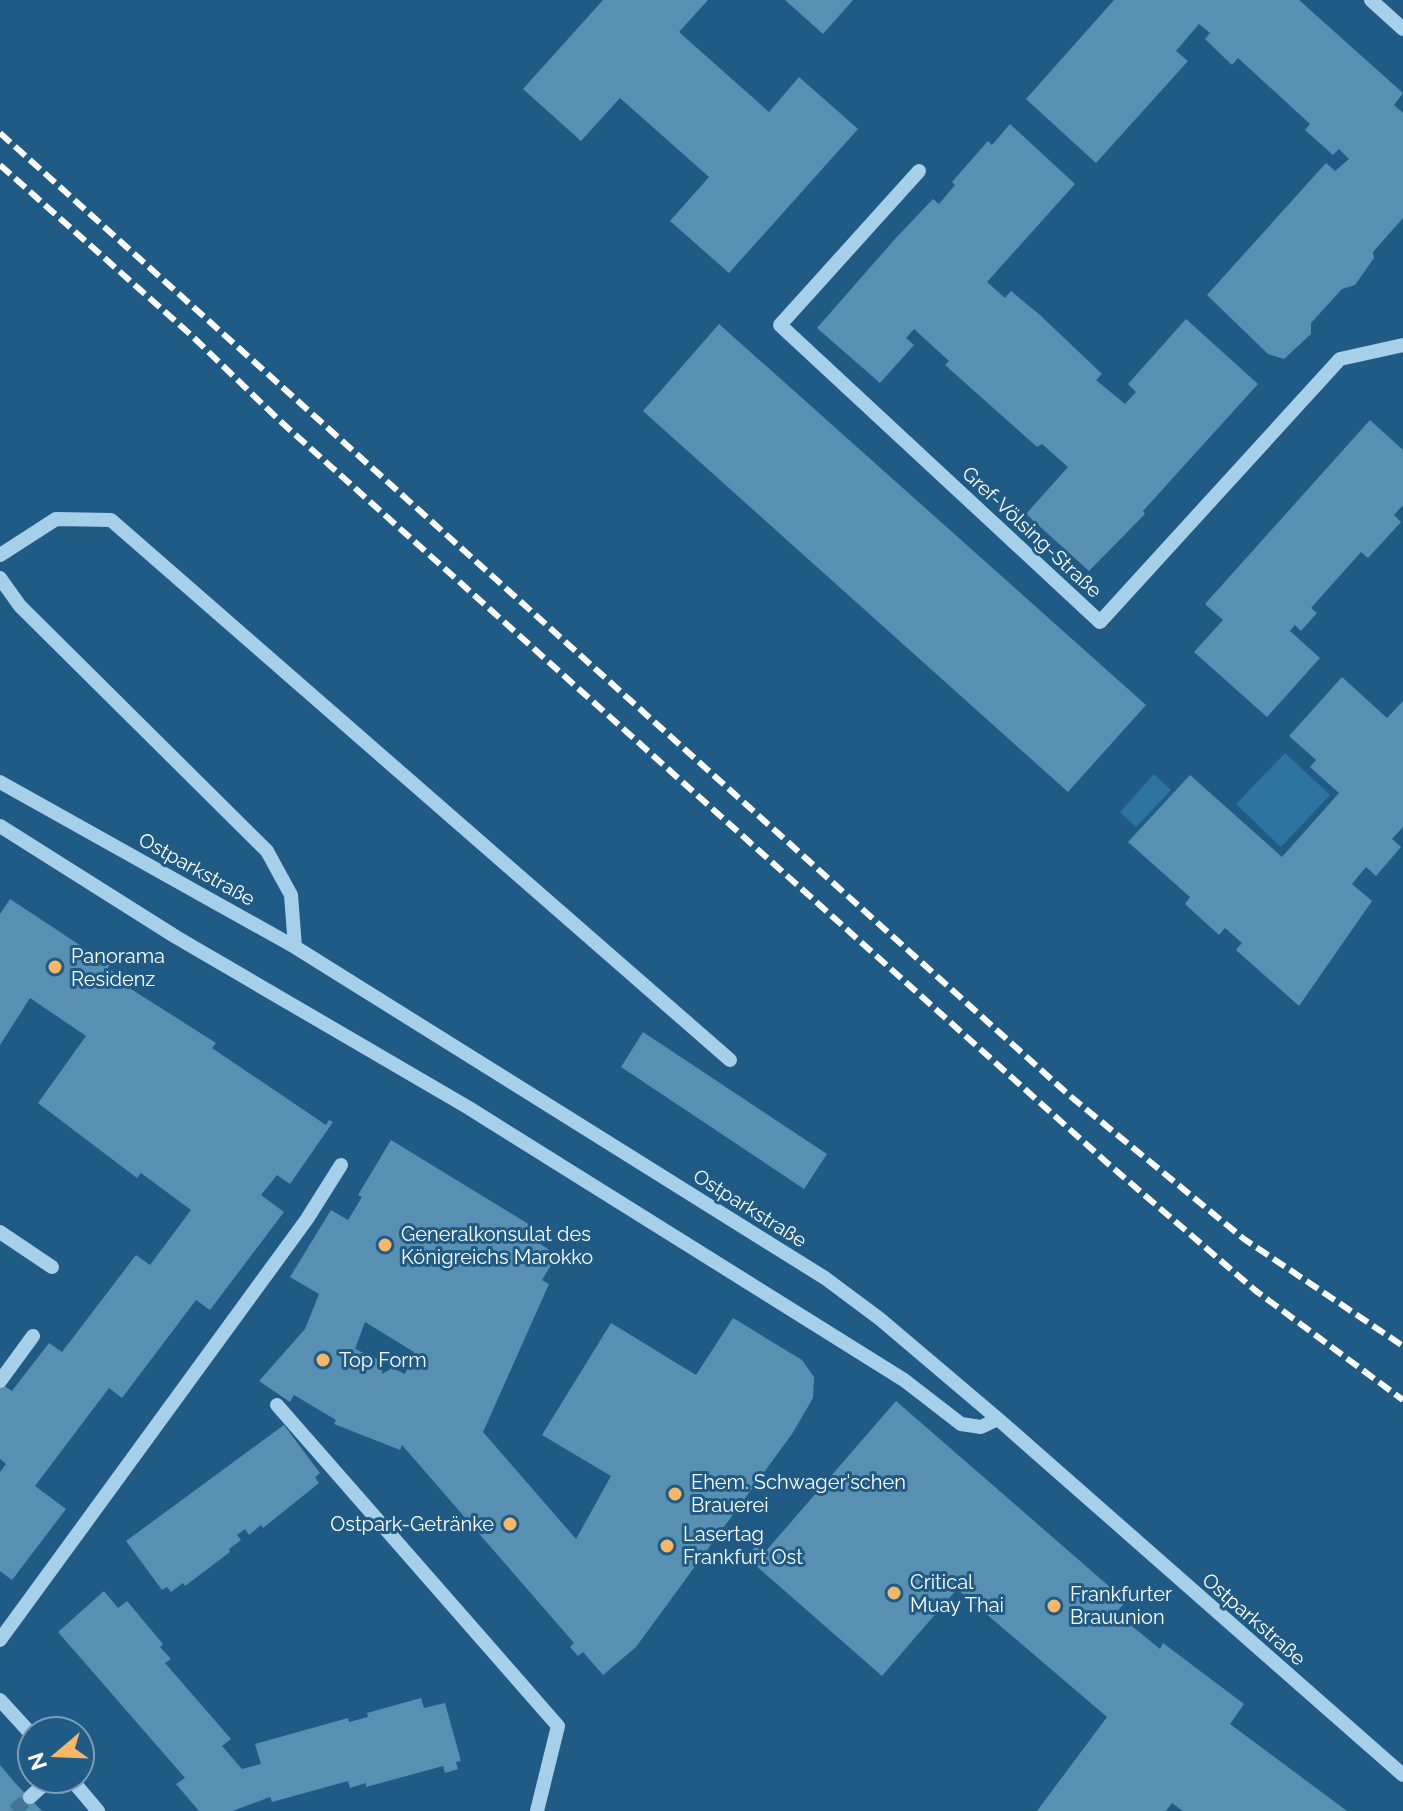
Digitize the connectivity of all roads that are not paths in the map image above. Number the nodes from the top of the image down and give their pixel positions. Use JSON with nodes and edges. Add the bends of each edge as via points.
{"nodes":[{"id":1,"x":1371,"y":0,"type":"edge"},
{"id":2,"x":1403,"y":29,"type":"edge"},
{"id":3,"x":919,"y":171,"type":"dead end"},
{"id":4,"x":1403,"y":345,"type":"edge"},
{"id":5,"x":0,"y":555,"type":"edge"},
{"id":6,"x":0,"y":578,"type":"edge"},
{"id":7,"x":0,"y":782,"type":"edge"},
{"id":8,"x":0,"y":826,"type":"edge"},
{"id":9,"x":295,"y":947,"type":"junction"},
{"id":10,"x":730,"y":1060,"type":"dead end"},
{"id":11,"x":341,"y":1165,"type":"dead end"},
{"id":12,"x":0,"y":1232,"type":"edge"},
{"id":13,"x":52,"y":1267,"type":"dead end"},
{"id":14,"x":33,"y":1336,"type":"dead end"},
{"id":15,"x":0,"y":1381,"type":"edge"},
{"id":16,"x":277,"y":1405,"type":"dead end"},
{"id":17,"x":998,"y":1419,"type":"junction"},
{"id":18,"x":0,"y":1640,"type":"edge"},
{"id":19,"x":0,"y":1700,"type":"edge"},
{"id":20,"x":16,"y":1718,"type":"edge"},
{"id":21,"x":1403,"y":1775,"type":"edge"},
{"id":22,"x":84,"y":1795,"type":"edge"},
{"id":23,"x":98,"y":1811,"type":"edge"},
{"id":24,"x":537,"y":1811,"type":"edge"}],
"edges":[{"from":1,"to":2,"type":"street"},
{"from":3,"to":4,"type":"street","name":"Gref-Völsing-Straße","via":[[780,325],[1100,622],[1340,359]]},
{"from":5,"to":10,"type":"street","via":[[56,519],[111,520]]},
{"from":6,"to":9,"type":"street","via":[[20,606],[267,851],[291,895]]},
{"from":7,"to":9,"type":"street","name":"Ostparkstraße"},
{"from":8,"to":17,"type":"street","via":[[176,937],[469,1108],[904,1380],[961,1424],[981,1427]]},
{"from":9,"to":17,"type":"street","name":"Ostparkstraße","via":[[825,1278]]},
{"from":11,"to":18,"type":"street"},
{"from":12,"to":13,"type":"street"},
{"from":14,"to":15,"type":"street"},
{"from":16,"to":24,"type":"street","via":[[558,1726]]},
{"from":17,"to":21,"type":"street","name":"Ostparkstraße"},
{"from":19,"to":20,"type":"street"},
{"from":22,"to":23,"type":"street"}]}
